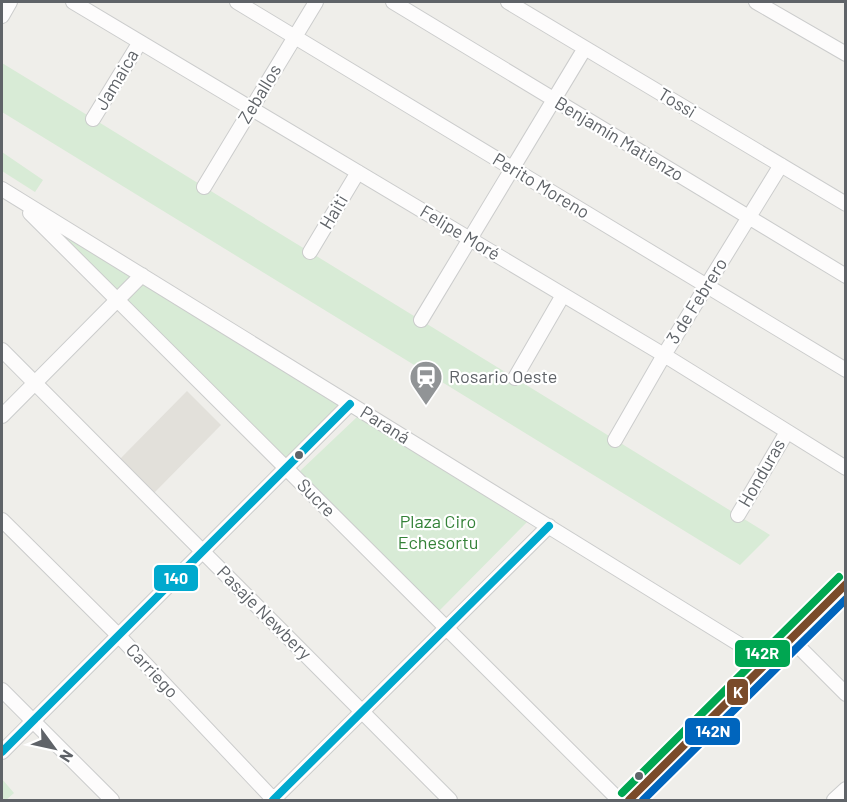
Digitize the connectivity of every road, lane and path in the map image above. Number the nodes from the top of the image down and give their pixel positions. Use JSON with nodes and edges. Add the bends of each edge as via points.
{"nodes":[{"id":1,"x":10,"y":2,"type":"edge"},
{"id":2,"x":73,"y":2,"type":"edge"},
{"id":3,"x":237,"y":2,"type":"edge"},
{"id":4,"x":316,"y":2,"type":"edge"},
{"id":5,"x":393,"y":2,"type":"edge"},
{"id":6,"x":508,"y":2,"type":"edge"},
{"id":7,"x":756,"y":2,"type":"edge"},
{"id":8,"x":2,"y":16,"type":"edge"},
{"id":9,"x":295,"y":37,"type":"junction"},
{"id":10,"x":140,"y":42,"type":"junction"},
{"id":11,"x":585,"y":48,"type":"junction"},
{"id":12,"x":846,"y":54,"type":"edge"},
{"id":13,"x":554,"y":99,"type":"junction"},
{"id":14,"x":251,"y":108,"type":"junction"},
{"id":15,"x":93,"y":119,"type":"dead end"},
{"id":16,"x":781,"y":165,"type":"junction"},
{"id":17,"x":512,"y":169,"type":"junction"},
{"id":18,"x":358,"y":172,"type":"junction"},
{"id":19,"x":204,"y":187,"type":"dead end"},
{"id":20,"x":8,"y":193,"type":"edge"},
{"id":21,"x":843,"y":197,"type":"edge"},
{"id":22,"x":749,"y":218,"type":"junction"},
{"id":23,"x":470,"y":239,"type":"junction"},
{"id":24,"x":310,"y":252,"type":"dead end"},
{"id":25,"x":142,"y":275,"type":"junction"},
{"id":26,"x":846,"y":276,"type":"edge"},
{"id":27,"x":706,"y":286,"type":"junction"},
{"id":28,"x":563,"y":295,"type":"junction"},
{"id":29,"x":117,"y":300,"type":"junction"},
{"id":30,"x":421,"y":320,"type":"dead end"},
{"id":31,"x":2,"y":350,"type":"edge"},
{"id":32,"x":664,"y":355,"type":"junction"},
{"id":33,"x":846,"y":370,"type":"edge"},
{"id":34,"x":515,"y":378,"type":"dead end"},
{"id":35,"x":34,"y":383,"type":"junction"},
{"id":36,"x":350,"y":404,"type":"junction"},
{"id":37,"x":2,"y":416,"type":"edge"},
{"id":38,"x":787,"y":432,"type":"junction"},
{"id":39,"x":615,"y":440,"type":"dead end"},
{"id":40,"x":285,"y":468,"type":"junction"},
{"id":41,"x":846,"y":468,"type":"edge"},
{"id":42,"x":738,"y":515,"type":"dead end"},
{"id":43,"x":2,"y":520,"type":"edge"},
{"id":44,"x":549,"y":526,"type":"junction"},
{"id":45,"x":202,"y":551,"type":"junction"},
{"id":46,"x":846,"y":584,"type":"edge"},
{"id":47,"x":446,"y":628,"type":"junction"},
{"id":48,"x":119,"y":636,"type":"junction"},
{"id":49,"x":791,"y":639,"type":"junction"},
{"id":50,"x":768,"y":662,"type":"junction"},
{"id":51,"x":2,"y":690,"type":"edge"},
{"id":52,"x":846,"y":694,"type":"edge"},
{"id":53,"x":362,"y":712,"type":"junction"},
{"id":54,"x":33,"y":721,"type":"junction"},
{"id":55,"x":2,"y":752,"type":"edge"},
{"id":56,"x":846,"y":789,"type":"edge"},
{"id":57,"x":273,"y":800,"type":"edge"},
{"id":58,"x":112,"y":801,"type":"edge"},
{"id":59,"x":450,"y":801,"type":"edge"},
{"id":60,"x":619,"y":801,"type":"edge"},
{"id":61,"x":629,"y":801,"type":"edge"},
{"id":62,"x":834,"y":801,"type":"edge"}],
"edges":[{"from":1,"to":8,"type":"street"},
{"from":2,"to":10,"type":"street","name":"Felipe Moré"},
{"from":3,"to":9,"type":"street","name":"Perito Moreno"},
{"from":4,"to":9,"type":"street","name":"Zeballos"},
{"from":5,"to":13,"type":"street","name":"Benjamín Matienzo"},
{"from":6,"to":11,"type":"street","name":"Tossi"},
{"from":7,"to":12,"type":"street"},
{"from":9,"to":14,"type":"street","name":"Zeballos"},
{"from":9,"to":17,"type":"street","name":"Perito Moreno"},
{"from":10,"to":14,"type":"street","name":"Felipe Moré"},
{"from":10,"to":15,"type":"street","name":"Jamaica"},
{"from":11,"to":13,"type":"street"},
{"from":11,"to":16,"type":"street","name":"Tossi"},
{"from":13,"to":17,"type":"street"},
{"from":13,"to":22,"type":"street","name":"Benjamín Matienzo"},
{"from":14,"to":18,"type":"street","name":"Felipe Moré"},
{"from":14,"to":19,"type":"street","name":"Zeballos"},
{"from":16,"to":21,"type":"street","name":"Tossi"},
{"from":16,"to":22,"type":"street","name":"3 de Febrero"},
{"from":17,"to":23,"type":"street"},
{"from":17,"to":27,"type":"street","name":"Perito Moreno"},
{"from":18,"to":23,"type":"street","name":"Felipe Moré"},
{"from":18,"to":24,"type":"street","name":"Haiti"},
{"from":20,"to":25,"type":"street","name":"Paraná"},
{"from":20,"to":29,"type":"street","name":"Sucre"},
{"from":22,"to":26,"type":"street","name":"Benjamín Matienzo"},
{"from":22,"to":27,"type":"street","name":"3 de Febrero"},
{"from":23,"to":28,"type":"street","name":"Felipe Moré"},
{"from":23,"to":30,"type":"street"},
{"from":25,"to":29,"type":"street"},
{"from":25,"to":36,"type":"street","name":"Paraná"},
{"from":27,"to":32,"type":"street","name":"3 de Febrero"},
{"from":27,"to":33,"type":"street","name":"Perito Moreno"},
{"from":28,"to":32,"type":"street","name":"Felipe Moré"},
{"from":28,"to":34,"type":"street"},
{"from":29,"to":35,"type":"street"},
{"from":29,"to":40,"type":"street","name":"Sucre"},
{"from":31,"to":35,"type":"street","name":"Pasaje Newbery"},
{"from":32,"to":38,"type":"street","name":"Felipe Moré"},
{"from":32,"to":39,"type":"street","name":"3 de Febrero"},
{"from":35,"to":37,"type":"street"},
{"from":35,"to":45,"type":"street","name":"Pasaje Newbery"},
{"from":36,"to":40,"type":"street"},
{"from":36,"to":44,"type":"street","name":"Paraná"},
{"from":38,"to":41,"type":"street","name":"Felipe Moré"},
{"from":38,"to":42,"type":"street","name":"Honduras"},
{"from":40,"to":45,"type":"street"},
{"from":40,"to":47,"type":"street","name":"Sucre"},
{"from":43,"to":48,"type":"street","name":"Carriego"},
{"from":44,"to":47,"type":"street"},
{"from":44,"to":50,"type":"street","name":"Paraná"},
{"from":45,"to":48,"type":"street"},
{"from":45,"to":53,"type":"street","name":"Pasaje Newbery"},
{"from":46,"to":49,"type":"main road"},
{"from":47,"to":53,"type":"street"},
{"from":47,"to":60,"type":"street","name":"Sucre"},
{"from":48,"to":54,"type":"street"},
{"from":48,"to":57,"type":"street","name":"Carriego"},
{"from":49,"to":50,"type":"main road"},
{"from":49,"to":52,"type":"street"},
{"from":50,"to":61,"type":"main road"},
{"from":51,"to":54,"type":"street"},
{"from":53,"to":57,"type":"street"},
{"from":53,"to":59,"type":"street","name":"Pasaje Newbery"},
{"from":54,"to":55,"type":"street"},
{"from":54,"to":58,"type":"street"},
{"from":56,"to":62,"type":"street"}]}
